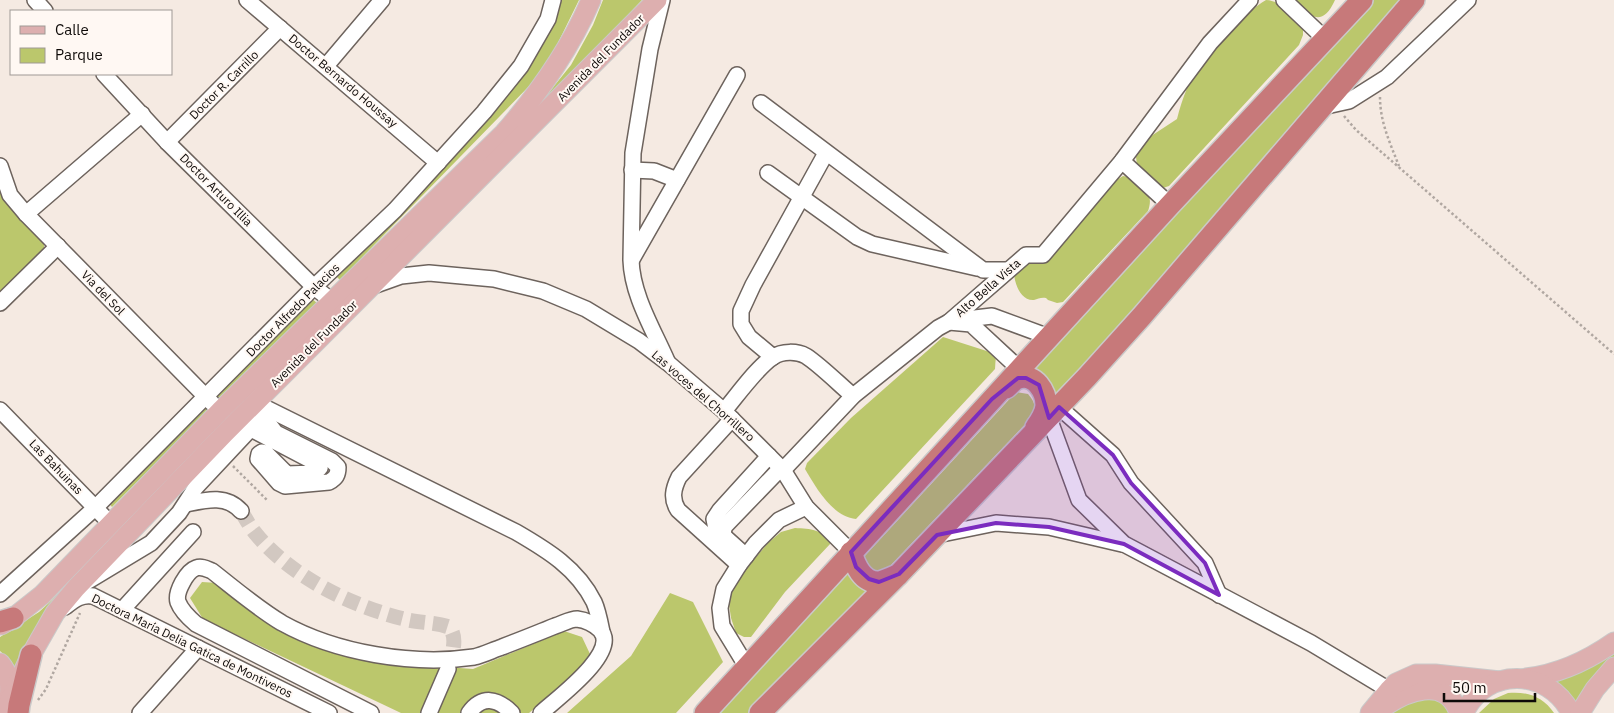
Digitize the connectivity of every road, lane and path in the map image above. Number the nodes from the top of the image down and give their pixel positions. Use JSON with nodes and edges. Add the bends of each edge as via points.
{"nodes":[{"id":1,"x":34,"y":0,"type":"edge"},
{"id":2,"x":247,"y":0,"type":"edge"},
{"id":3,"x":382,"y":0,"type":"edge"},
{"id":4,"x":553,"y":0,"type":"edge"},
{"id":5,"x":589,"y":0,"type":"edge"},
{"id":6,"x":657,"y":0,"type":"edge"},
{"id":7,"x":662,"y":0,"type":"edge"},
{"id":8,"x":1250,"y":0,"type":"edge"},
{"id":9,"x":1284,"y":0,"type":"edge"},
{"id":10,"x":1362,"y":0,"type":"edge"},
{"id":11,"x":1414,"y":0,"type":"edge"},
{"id":12,"x":1468,"y":0,"type":"edge"},
{"id":13,"x":44,"y":10,"type":"edge"},
{"id":14,"x":280,"y":28,"type":"junction"},
{"id":15,"x":1325,"y":39,"type":"junction"},
{"id":16,"x":326,"y":66,"type":"junction"},
{"id":17,"x":105,"y":75,"type":"edge"},
{"id":18,"x":737,"y":75,"type":"dead end"},
{"id":19,"x":1380,"y":82,"type":"junction"},
{"id":20,"x":760,"y":103,"type":"dead end"},
{"id":21,"x":1332,"y":105,"type":"junction"},
{"id":22,"x":142,"y":114,"type":"junction"},
{"id":23,"x":167,"y":142,"type":"junction"},
{"id":24,"x":826,"y":152,"type":"junction"},
{"id":25,"x":1122,"y":161,"type":"junction"},
{"id":26,"x":438,"y":163,"type":"junction"},
{"id":27,"x":0,"y":166,"type":"edge"},
{"id":28,"x":1400,"y":167,"type":"junction"},
{"id":29,"x":632,"y":170,"type":"junction"},
{"id":30,"x":768,"y":173,"type":"dead end"},
{"id":31,"x":677,"y":180,"type":"junction"},
{"id":32,"x":802,"y":197,"type":"junction"},
{"id":33,"x":1170,"y":205,"type":"junction"},
{"id":34,"x":26,"y":214,"type":"junction"},
{"id":35,"x":58,"y":246,"type":"junction"},
{"id":36,"x":631,"y":260,"type":"junction"},
{"id":37,"x":982,"y":270,"type":"junction"},
{"id":38,"x":1007,"y":270,"type":"junction"},
{"id":39,"x":373,"y":286,"type":"junction"},
{"id":40,"x":314,"y":287,"type":"junction"},
{"id":41,"x":332,"y":301,"type":"junction"},
{"id":42,"x":0,"y":303,"type":"edge"},
{"id":43,"x":949,"y":322,"type":"junction"},
{"id":44,"x":1049,"y":337,"type":"junction"},
{"id":45,"x":1614,"y":354,"type":"edge"},
{"id":46,"x":773,"y":357,"type":"junction"},
{"id":47,"x":668,"y":363,"type":"junction"},
{"id":48,"x":1026,"y":375,"type":"junction"},
{"id":49,"x":283,"y":376,"type":"junction"},
{"id":50,"x":853,"y":396,"type":"junction"},
{"id":51,"x":206,"y":397,"type":"junction"},
{"id":52,"x":0,"y":410,"type":"edge"},
{"id":53,"x":220,"y":411,"type":"junction"},
{"id":54,"x":264,"y":412,"type":"junction"},
{"id":55,"x":1054,"y":412,"type":"junction"},
{"id":56,"x":728,"y":416,"type":"junction"},
{"id":57,"x":251,"y":429,"type":"junction"},
{"id":58,"x":1023,"y":445,"type":"junction"},
{"id":59,"x":225,"y":458,"type":"junction"},
{"id":60,"x":777,"y":464,"type":"junction"},
{"id":61,"x":268,"y":500,"type":"dead end"},
{"id":62,"x":186,"y":504,"type":"junction"},
{"id":63,"x":806,"y":507,"type":"junction"},
{"id":64,"x":95,"y":508,"type":"junction"},
{"id":65,"x":241,"y":511,"type":"tunnel mouth"},
{"id":66,"x":111,"y":524,"type":"junction"},
{"id":67,"x":193,"y":532,"type":"dead end"},
{"id":68,"x":937,"y":535,"type":"junction"},
{"id":69,"x":1124,"y":544,"type":"junction"},
{"id":70,"x":851,"y":552,"type":"junction"},
{"id":71,"x":742,"y":560,"type":"junction"},
{"id":72,"x":898,"y":574,"type":"junction"},
{"id":73,"x":82,"y":592,"type":"junction"},
{"id":74,"x":0,"y":594,"type":"edge"},
{"id":75,"x":1219,"y":594,"type":"junction"},
{"id":76,"x":122,"y":610,"type":"junction"},
{"id":77,"x":4,"y":622,"type":"edge"},
{"id":78,"x":602,"y":632,"type":"junction"},
{"id":79,"x":1614,"y":642,"type":"edge"},
{"id":80,"x":198,"y":648,"type":"junction"},
{"id":81,"x":31,"y":655,"type":"joint"},
{"id":82,"x":0,"y":663,"type":"edge"},
{"id":83,"x":747,"y":667,"type":"junction"},
{"id":84,"x":1614,"y":667,"type":"edge"},
{"id":85,"x":448,"y":669,"type":"tunnel mouth"},
{"id":86,"x":1519,"y":678,"type":"junction"},
{"id":87,"x":1500,"y":681,"type":"junction"},
{"id":88,"x":1389,"y":690,"type":"junction"},
{"id":89,"x":37,"y":701,"type":"dead end"},
{"id":90,"x":10,"y":711,"type":"edge"},
{"id":91,"x":364,"y":712,"type":"edge"},
{"id":92,"x":140,"y":713,"type":"edge"},
{"id":93,"x":330,"y":713,"type":"edge"},
{"id":94,"x":428,"y":713,"type":"edge"},
{"id":95,"x":469,"y":713,"type":"edge"},
{"id":96,"x":512,"y":713,"type":"edge"},
{"id":97,"x":540,"y":713,"type":"edge"},
{"id":98,"x":704,"y":713,"type":"edge"},
{"id":99,"x":761,"y":713,"type":"edge"},
{"id":100,"x":1370,"y":713,"type":"edge"},
{"id":101,"x":1377,"y":713,"type":"edge"},
{"id":102,"x":1459,"y":713,"type":"edge"},
{"id":103,"x":1464,"y":713,"type":"edge"},
{"id":104,"x":1570,"y":713,"type":"edge"},
{"id":105,"x":1580,"y":713,"type":"edge"}],
"edges":[{"from":1,"to":13,"type":"street"},
{"from":2,"to":14,"type":"street","name":"Doctor Bernardo Houssay"},
{"from":3,"to":16,"type":"street"},
{"from":4,"to":26,"type":"street","name":"Doctor Alfredo Palacios","via":[[548,19],[521,66]]},
{"from":5,"to":41,"type":"main road","name":"Avenida del Fundador","via":[[582,21],[542,87],[504,133]]},
{"from":6,"to":39,"type":"main road","name":"Avenida del Fundador"},
{"from":7,"to":29,"type":"street","via":[[650,49]]},
{"from":8,"to":25,"type":"street","name":"Alto Bella Vista","via":[[1210,44]]},
{"from":9,"to":15,"type":"street"},
{"from":10,"to":15,"type":"highway"},
{"from":11,"to":21,"type":"highway"},
{"from":12,"to":19,"type":"street"},
{"from":14,"to":16,"type":"street","name":"Doctor Bernardo Houssay"},
{"from":14,"to":23,"type":"street","name":"Doctor R. Carrillo"},
{"from":15,"to":33,"type":"highway"},
{"from":16,"to":26,"type":"street","name":"Doctor Bernardo Houssay"},
{"from":17,"to":22,"type":"street","name":"Doctor Arturo Illia"},
{"from":18,"to":31,"type":"street"},
{"from":19,"to":21,"type":"street","via":[[1349,101]]},
{"from":19,"to":28,"type":"path","via":[[1380,110]]},
{"from":20,"to":24,"type":"street"},
{"from":21,"to":28,"type":"path"},
{"from":21,"to":55,"type":"highway"},
{"from":22,"to":23,"type":"street","name":"Doctor Arturo Illia"},
{"from":22,"to":34,"type":"street"},
{"from":23,"to":40,"type":"street","name":"Doctor Arturo Illia"},
{"from":24,"to":32,"type":"street"},
{"from":24,"to":37,"type":"street"},
{"from":25,"to":33,"type":"street"},
{"from":25,"to":38,"type":"street","name":"Alto Bella Vista","via":[[1043,254],[1026,255]]},
{"from":26,"to":40,"type":"street","name":"Doctor Alfredo Palacios","via":[[395,210]]},
{"from":27,"to":34,"type":"street","name":"Via del Sol","via":[[10,195]]},
{"from":28,"to":45,"type":"path"},
{"from":29,"to":31,"type":"street","via":[[654,171]]},
{"from":29,"to":36,"type":"street"},
{"from":30,"to":32,"type":"street"},
{"from":31,"to":36,"type":"street"},
{"from":32,"to":37,"type":"street","via":[[857,237],[872,244]]},
{"from":32,"to":46,"type":"street","via":[[740,311],[741,324],[749,337]]},
{"from":33,"to":44,"type":"highway"},
{"from":34,"to":35,"type":"street","name":"Via del Sol"},
{"from":35,"to":42,"type":"street"},
{"from":35,"to":51,"type":"street","name":"Via del Sol"},
{"from":36,"to":47,"type":"street","via":[[638,297]]},
{"from":37,"to":38,"type":"street"},
{"from":38,"to":43,"type":"street","name":"Alto Bella Vista"},
{"from":39,"to":47,"type":"street","name":"Las voces del Chorrillero","via":[[401,276],[428,274],[494,279],[544,291],[586,310],[639,341]]},
{"from":39,"to":49,"type":"main road","name":"Avenida del Fundador"},
{"from":40,"to":41,"type":"street","name":"Doctor Arturo Illia"},
{"from":40,"to":51,"type":"street","name":"Doctor Alfredo Palacios"},
{"from":41,"to":53,"type":"main road","name":"Avenida del Fundador"},
{"from":43,"to":44,"type":"street","via":[[992,316]]},
{"from":43,"to":48,"type":"street","via":[[970,324]]},
{"from":43,"to":50,"type":"street","name":"Alto Bella Vista"},
{"from":44,"to":48,"type":"highway"},
{"from":46,"to":50,"type":"street","via":[[794,352],[806,356]]},
{"from":46,"to":56,"type":"street"},
{"from":47,"to":56,"type":"street","name":"Las voces del Chorrillero"},
{"from":48,"to":58,"type":"highway","via":[[1040,385],[1046,407],[1040,422]]},
{"from":48,"to":70,"type":"highway","via":[[992,398]]},
{"from":49,"to":54,"type":"street"},
{"from":49,"to":73,"type":"main road","name":"Avenida del Fundador","via":[[224,434]]},
{"from":50,"to":60,"type":"street","name":"Alto Bella Vista"},
{"from":51,"to":53,"type":"street","name":"Via del Sol"},
{"from":51,"to":64,"type":"street","name":"Doctor Alfredo Palacios"},
{"from":52,"to":64,"type":"street","name":"Las Bahuinas"},
{"from":53,"to":66,"type":"main road","name":"Avenida del Fundador"},
{"from":54,"to":57,"type":"street"},
{"from":54,"to":57,"type":"street","via":[[276,433],[332,461],[338,467],[335,478],[329,482],[285,486],[279,483],[258,459],[262,452],[287,474],[314,473],[320,468]]},
{"from":54,"to":78,"type":"street","via":[[516,532],[546,550],[582,582],[595,603]]},
{"from":55,"to":58,"type":"highway"},
{"from":55,"to":69,"type":"street","via":[[1079,500]]},
{"from":55,"to":75,"type":"street","via":[[1113,455],[1131,484],[1205,563]]},
{"from":56,"to":60,"type":"street","name":"Las voces del Chorrillero"},
{"from":56,"to":71,"type":"street","via":[[679,477],[673,496],[678,510]]},
{"from":57,"to":59,"type":"street"},
{"from":58,"to":68,"type":"highway"},
{"from":59,"to":61,"type":"path"},
{"from":59,"to":62,"type":"street","via":[[196,487]]},
{"from":60,"to":63,"type":"street","name":"Las voces del Chorrillero"},
{"from":60,"to":71,"type":"street","name":"Alto Bella Vista","via":[[716,515],[714,524]]},
{"from":62,"to":65,"type":"street","via":[[216,499]]},
{"from":62,"to":73,"type":"street","via":[[151,543]]},
{"from":63,"to":70,"type":"street","name":"Las voces del Chorrillero"},
{"from":63,"to":71,"type":"street","via":[[779,520]]},
{"from":64,"to":66,"type":"street","name":"Las Bahuinas"},
{"from":64,"to":74,"type":"street","name":"Doctor Alfredo Palacios"},
{"from":66,"to":77,"type":"main road","name":"Avenida del Fundador","via":[[42,595]]},
{"from":67,"to":76,"type":"street"},
{"from":68,"to":69,"type":"street","via":[[996,523],[1049,527]]},
{"from":68,"to":72,"type":"highway"},
{"from":69,"to":75,"type":"street"},
{"from":70,"to":72,"type":"highway","via":[[856,567],[869,579],[879,582]]},
{"from":70,"to":83,"type":"highway"},
{"from":71,"to":83,"type":"street","via":[[724,589],[720,608],[722,626]]},
{"from":72,"to":99,"type":"highway"},
{"from":73,"to":76,"type":"street","name":"Doctora María Delia Gatica de Montiveros"},
{"from":73,"to":81,"type":"main road","name":"Avenida del Fundador","via":[[55,613]]},
{"from":73,"to":89,"type":"path","via":[[46,689]]},
{"from":75,"to":88,"type":"street","via":[[1311,643]]},
{"from":76,"to":80,"type":"street","name":"Doctora María Delia Gatica de Montiveros"},
{"from":78,"to":91,"type":"street","via":[[575,619],[476,656],[415,659],[380,655],[312,637],[256,605],[212,571],[196,568],[190,573],[178,592],[178,601],[196,624]]},
{"from":78,"to":97,"type":"street","via":[[604,645],[599,657],[589,670]]},
{"from":79,"to":86,"type":"main road","via":[[1577,664],[1548,674]]},
{"from":80,"to":92,"type":"street"},
{"from":80,"to":93,"type":"street","name":"Doctora María Delia Gatica de Montiveros"},
{"from":81,"to":90,"type":"highway"},
{"from":82,"to":90,"type":"main road","via":[[8,673]]},
{"from":83,"to":98,"type":"highway"},
{"from":84,"to":105,"type":"main road"},
{"from":85,"to":94,"type":"street"},
{"from":86,"to":87,"type":"main road"},
{"from":86,"to":104,"type":"main road","via":[[1551,689]]},
{"from":87,"to":88,"type":"main road","via":[[1425,673],[1406,678]]},
{"from":87,"to":103,"type":"main road","via":[[1480,692]]},
{"from":88,"to":100,"type":"main road"},
{"from":95,"to":96,"type":"street","via":[[486,700],[494,701]]},
{"from":101,"to":102,"type":"main road","via":[[1405,694],[1427,689],[1445,694]]}]}
